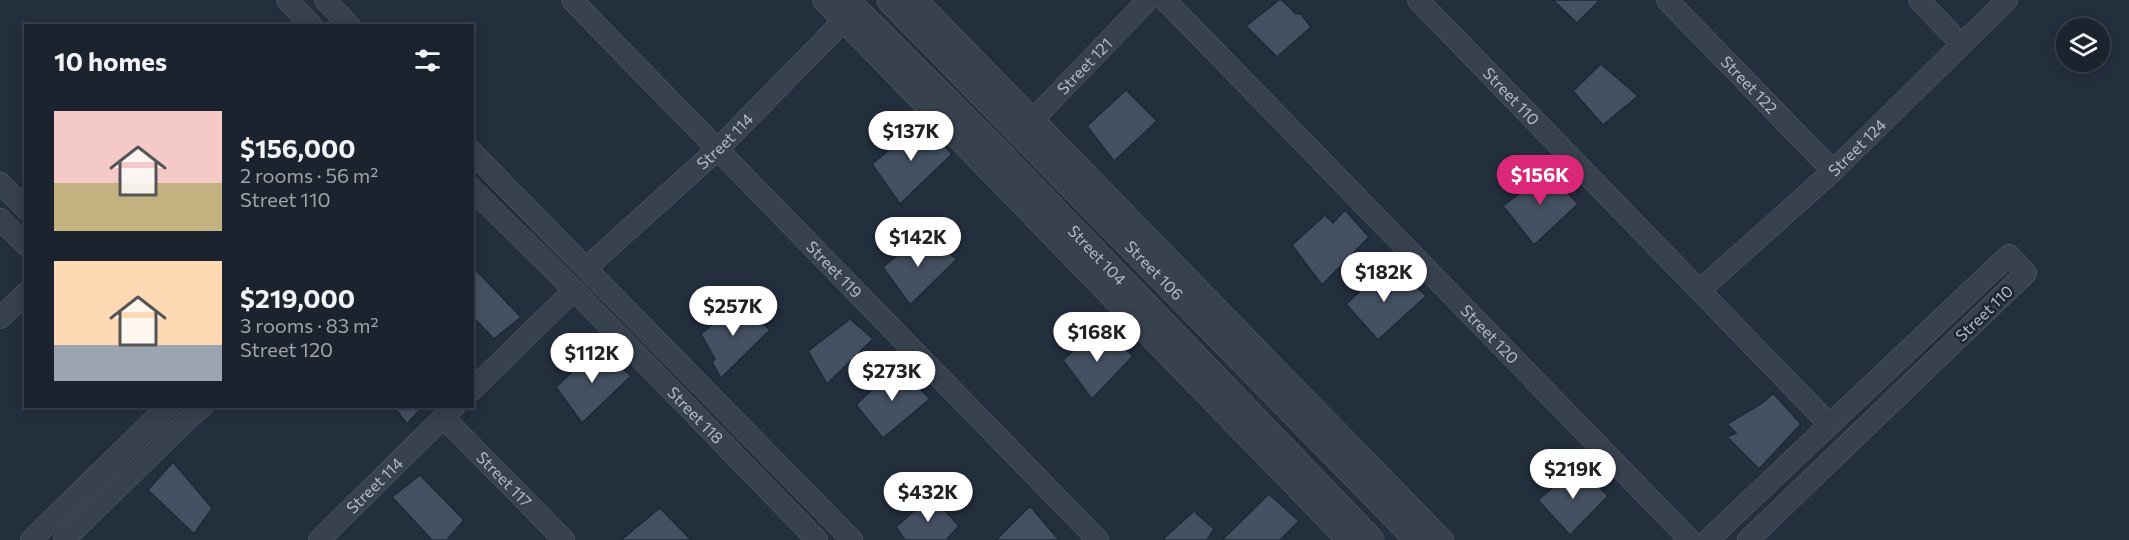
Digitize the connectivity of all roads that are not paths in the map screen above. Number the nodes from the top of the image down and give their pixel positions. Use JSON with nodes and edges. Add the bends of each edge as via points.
{"nodes":[{"id":1,"x":287,"y":0,"type":"edge"},
{"id":2,"x":325,"y":0,"type":"edge"},
{"id":3,"x":572,"y":0,"type":"edge"},
{"id":4,"x":824,"y":0,"type":"edge"},
{"id":5,"x":891,"y":0,"type":"edge"},
{"id":6,"x":917,"y":0,"type":"edge"},
{"id":7,"x":1148,"y":0,"type":"edge"},
{"id":8,"x":1165,"y":0,"type":"edge"},
{"id":9,"x":1418,"y":0,"type":"edge"},
{"id":10,"x":1667,"y":0,"type":"edge"},
{"id":11,"x":1919,"y":0,"type":"edge"},
{"id":12,"x":2007,"y":0,"type":"edge"},
{"id":13,"x":848,"y":10,"type":"edge"},
{"id":14,"x":310,"y":24,"type":"edge"},
{"id":15,"x":348,"y":24,"type":"edge"},
{"id":16,"x":1962,"y":44,"type":"junction"},
{"id":17,"x":1026,"y":126,"type":"junction"},
{"id":18,"x":718,"y":149,"type":"junction"},
{"id":19,"x":474,"y":154,"type":"edge"},
{"id":20,"x":1833,"y":171,"type":"junction"},
{"id":21,"x":0,"y":183,"type":"edge"},
{"id":22,"x":474,"y":191,"type":"edge"},
{"id":23,"x":24,"y":207,"type":"edge"},
{"id":24,"x":0,"y":219,"type":"edge"},
{"id":25,"x":24,"y":243,"type":"edge"},
{"id":26,"x":586,"y":268,"type":"junction"},
{"id":27,"x":574,"y":290,"type":"junction"},
{"id":28,"x":1700,"y":290,"type":"junction"},
{"id":29,"x":1121,"y":294,"type":"junction"},
{"id":30,"x":24,"y":295,"type":"edge"},
{"id":31,"x":0,"y":318,"type":"edge"},
{"id":32,"x":474,"y":388,"type":"edge"},
{"id":33,"x":1289,"y":407,"type":"junction"},
{"id":34,"x":166,"y":408,"type":"edge"},
{"id":35,"x":192,"y":410,"type":"edge"},
{"id":36,"x":450,"y":412,"type":"edge"},
{"id":37,"x":1829,"y":424,"type":"junction"},
{"id":38,"x":1266,"y":432,"type":"junction"},
{"id":39,"x":31,"y":540,"type":"edge"},
{"id":40,"x":64,"y":540,"type":"edge"},
{"id":41,"x":319,"y":540,"type":"edge"},
{"id":42,"x":564,"y":540,"type":"edge"},
{"id":43,"x":817,"y":540,"type":"edge"},
{"id":44,"x":852,"y":540,"type":"edge"},
{"id":45,"x":1098,"y":540,"type":"edge"},
{"id":46,"x":1347,"y":540,"type":"edge"},
{"id":47,"x":1371,"y":540,"type":"edge"},
{"id":48,"x":1418,"y":540,"type":"edge"},
{"id":49,"x":1443,"y":540,"type":"edge"},
{"id":50,"x":1690,"y":540,"type":"edge"},
{"id":51,"x":1708,"y":540,"type":"edge"},
{"id":52,"x":1748,"y":540,"type":"edge"}],
"edges":[{"from":1,"to":14,"type":"street"},
{"from":2,"to":15,"type":"street"},
{"from":3,"to":18,"type":"street","name":"Street 119"},
{"from":4,"to":13,"type":"street"},
{"from":5,"to":17,"type":"street","name":"Street 106"},
{"from":6,"to":17,"type":"street"},
{"from":7,"to":17,"type":"street","name":"Street 121"},
{"from":8,"to":50,"type":"street","name":"Street 120"},
{"from":9,"to":28,"type":"street","name":"Street 110"},
{"from":10,"to":20,"type":"street","name":"Street 122"},
{"from":11,"to":16,"type":"street"},
{"from":12,"to":16,"type":"street","name":"Street 124"},
{"from":13,"to":18,"type":"street","name":"Street 114"},
{"from":13,"to":29,"type":"street","name":"Street 104","via":[[1001,154]]},
{"from":16,"to":20,"type":"street","name":"Street 124"},
{"from":17,"to":33,"type":"street","name":"Street 106"},
{"from":17,"to":49,"type":"street"},
{"from":18,"to":26,"type":"street","name":"Street 114"},
{"from":18,"to":45,"type":"street","name":"Street 119"},
{"from":19,"to":26,"type":"street"},
{"from":20,"to":28,"type":"street","name":"Street 124"},
{"from":21,"to":23,"type":"street"},
{"from":22,"to":27,"type":"street","name":"Street 118"},
{"from":24,"to":25,"type":"street"},
{"from":26,"to":44,"type":"street"},
{"from":27,"to":32,"type":"street"},
{"from":27,"to":43,"type":"street","name":"Street 118"},
{"from":28,"to":37,"type":"street","name":"Street 110"},
{"from":29,"to":38,"type":"street","name":"Street 104"},
{"from":29,"to":46,"type":"street"},
{"from":30,"to":31,"type":"street"},
{"from":33,"to":38,"type":"street"},
{"from":33,"to":48,"type":"street","name":"Street 106"},
{"from":34,"to":39,"type":"street"},
{"from":35,"to":40,"type":"street"},
{"from":36,"to":41,"type":"street","name":"Street 114"},
{"from":36,"to":42,"type":"street","name":"Street 117"},
{"from":37,"to":51,"type":"street","name":"Street 110"},
{"from":37,"to":52,"type":"street","name":"Street 110","via":[[2008,255],[2026,273]]},
{"from":38,"to":47,"type":"street","name":"Street 104"}]}
